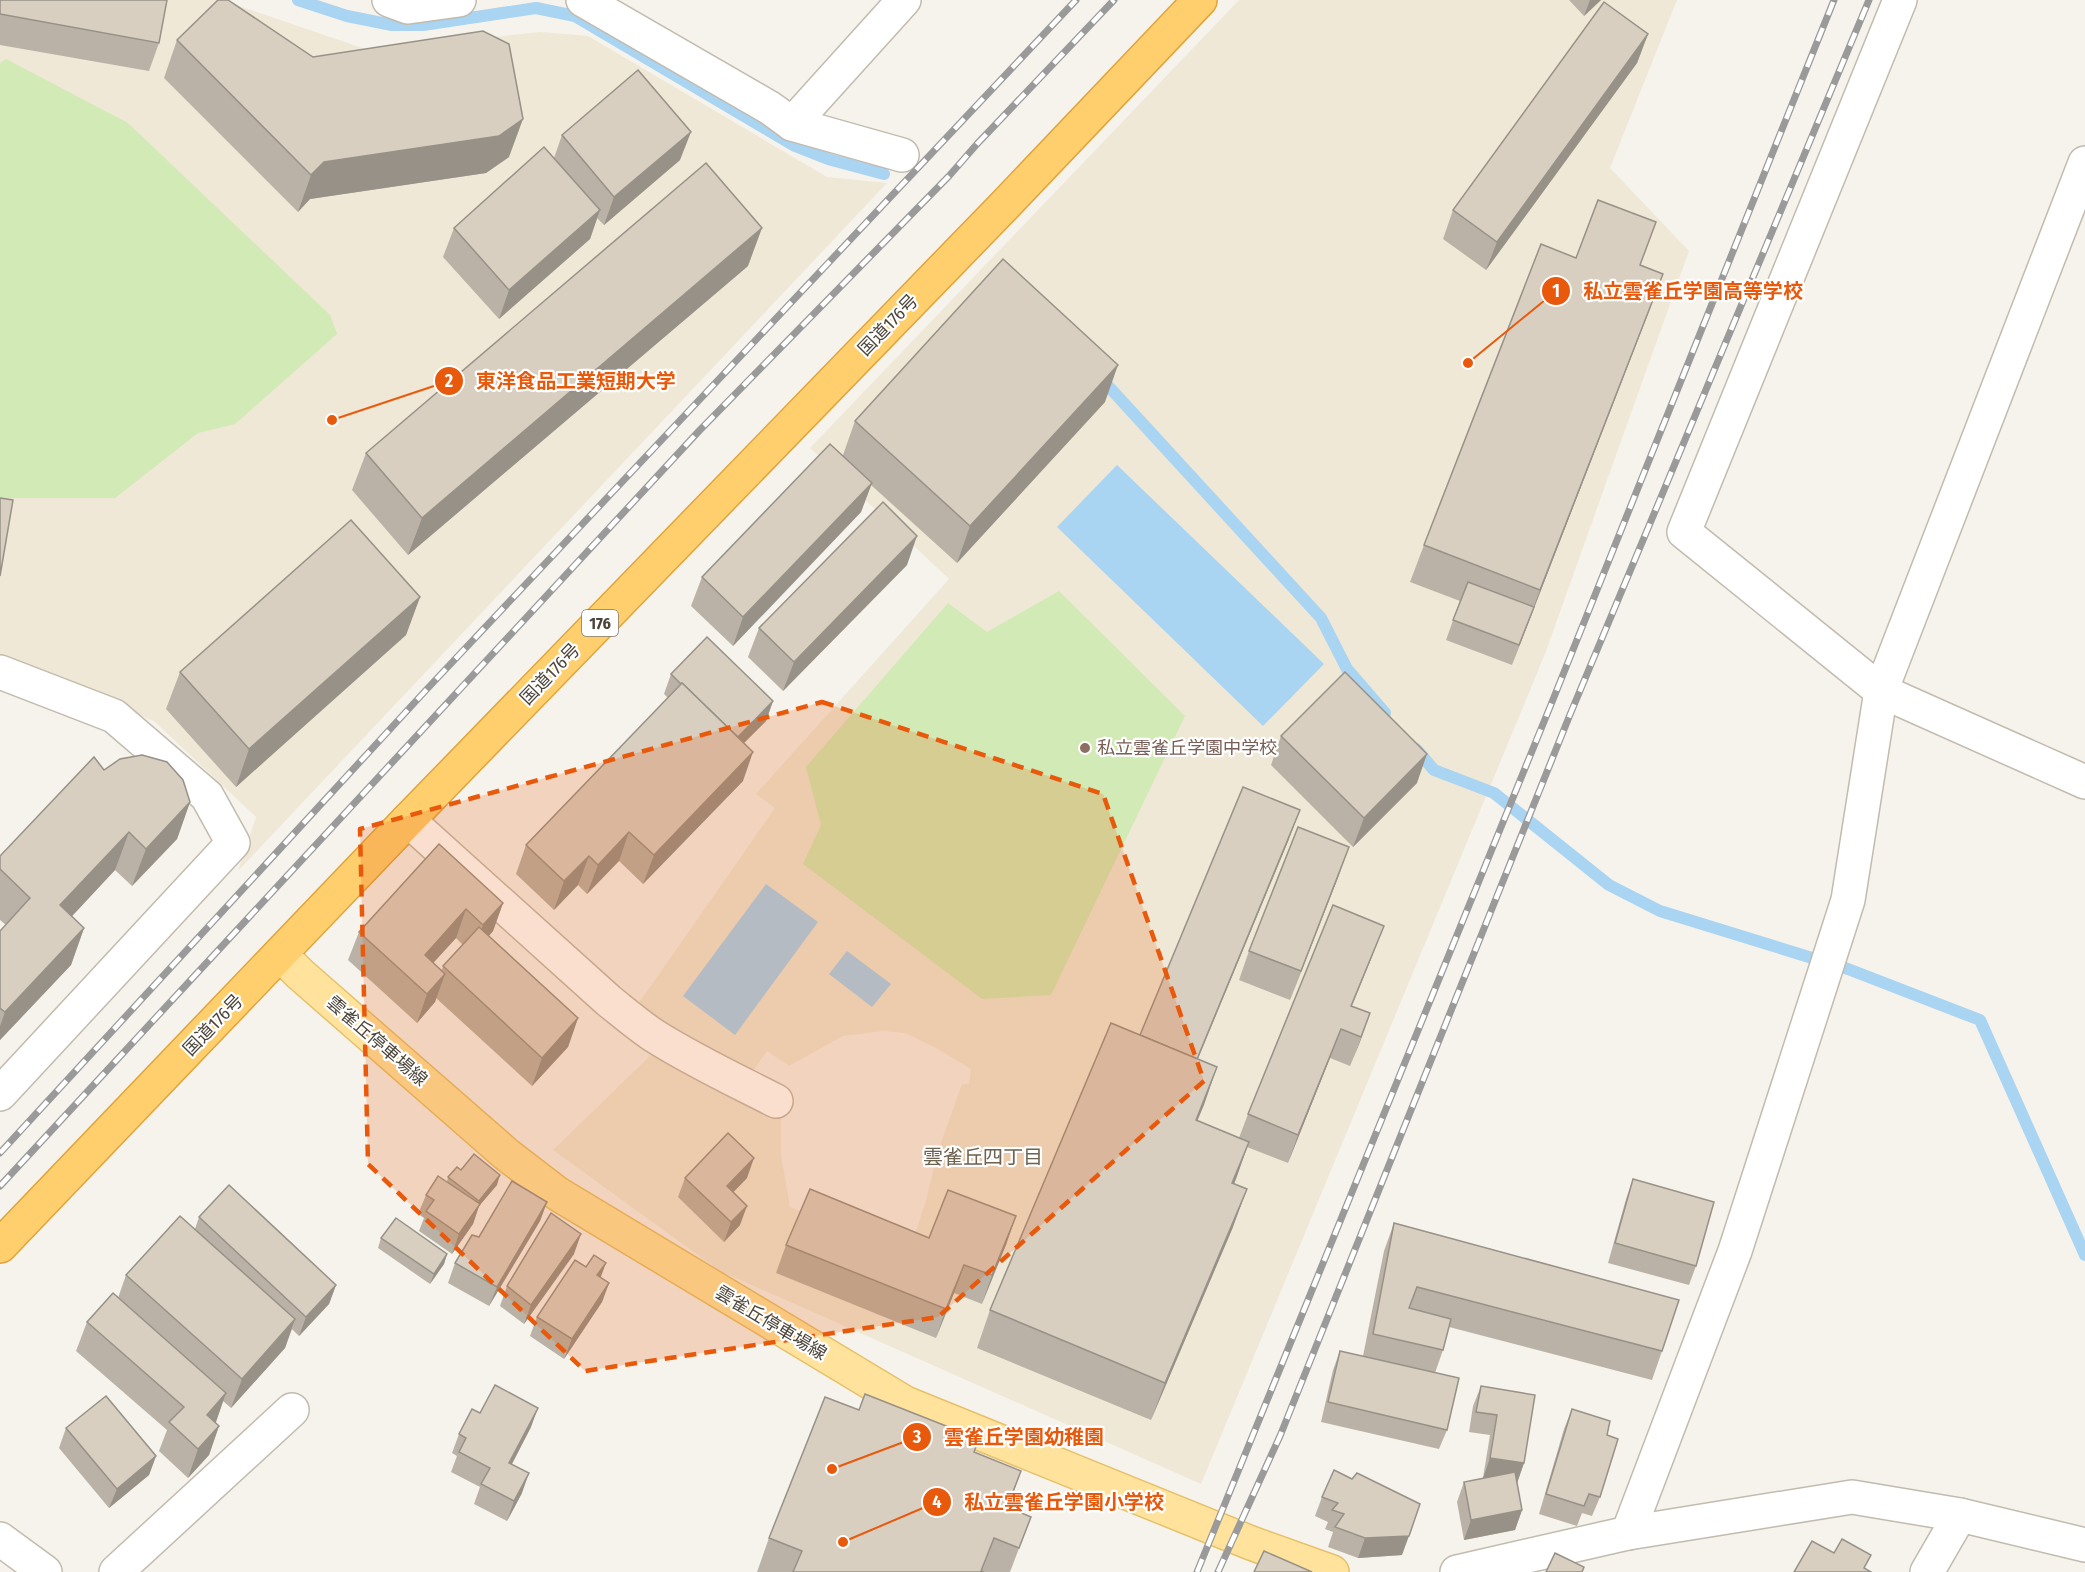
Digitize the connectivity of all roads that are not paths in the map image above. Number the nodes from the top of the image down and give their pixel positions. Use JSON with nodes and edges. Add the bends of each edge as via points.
{"nodes":[{"id":1,"x":389,"y":0,"type":"edge"},
{"id":2,"x":459,"y":0,"type":"edge"},
{"id":3,"x":583,"y":0,"type":"edge"},
{"id":4,"x":904,"y":0,"type":"edge"},
{"id":5,"x":1200,"y":0,"type":"edge"},
{"id":6,"x":1900,"y":0,"type":"edge"},
{"id":7,"x":792,"y":124,"type":"junction"},
{"id":8,"x":902,"y":155,"type":"dead end"},
{"id":9,"x":2085,"y":163,"type":"edge"},
{"id":10,"x":0,"y":672,"type":"edge"},
{"id":11,"x":1881,"y":691,"type":"junction"},
{"id":12,"x":2085,"y":782,"type":"edge"},
{"id":13,"x":408,"y":820,"type":"junction"},
{"id":14,"x":280,"y":954,"type":"junction"},
{"id":15,"x":0,"y":1094,"type":"edge"},
{"id":16,"x":776,"y":1101,"type":"dead end"},
{"id":17,"x":0,"y":1246,"type":"edge"},
{"id":18,"x":292,"y":1410,"type":"dead end"},
{"id":19,"x":1960,"y":1515,"type":"junction"},
{"id":20,"x":1628,"y":1533,"type":"junction"},
{"id":21,"x":0,"y":1539,"type":"edge"},
{"id":22,"x":2085,"y":1545,"type":"edge"},
{"id":23,"x":45,"y":1572,"type":"edge"},
{"id":24,"x":116,"y":1572,"type":"edge"},
{"id":25,"x":1332,"y":1572,"type":"edge"},
{"id":26,"x":1458,"y":1572,"type":"edge"},
{"id":27,"x":1927,"y":1572,"type":"edge"}],
"edges":[{"from":1,"to":2,"type":"street","via":[[408,7]]},
{"from":3,"to":7,"type":"street"},
{"from":4,"to":7,"type":"street"},
{"from":5,"to":13,"type":"highway","name":"国道176号","number":"176"},
{"from":6,"to":11,"type":"street","via":[[1684,532]]},
{"from":7,"to":8,"type":"street"},
{"from":9,"to":11,"type":"street"},
{"from":10,"to":15,"type":"street","via":[[114,716],[207,796],[233,843]]},
{"from":11,"to":12,"type":"street"},
{"from":11,"to":20,"type":"street","via":[[1848,900],[1735,1251]]},
{"from":13,"to":14,"type":"highway","name":"国道176号","number":"176"},
{"from":13,"to":16,"type":"street","via":[[639,1024]]},
{"from":14,"to":17,"type":"highway","name":"国道176号","number":"176"},
{"from":14,"to":25,"type":"main road","name":"雲雀丘停車場線","via":[[506,1154],[558,1194],[905,1403]]},
{"from":18,"to":24,"type":"street"},
{"from":19,"to":20,"type":"street","via":[[1852,1497]]},
{"from":19,"to":22,"type":"street"},
{"from":19,"to":27,"type":"street"},
{"from":20,"to":26,"type":"street"},
{"from":21,"to":23,"type":"street"}]}
